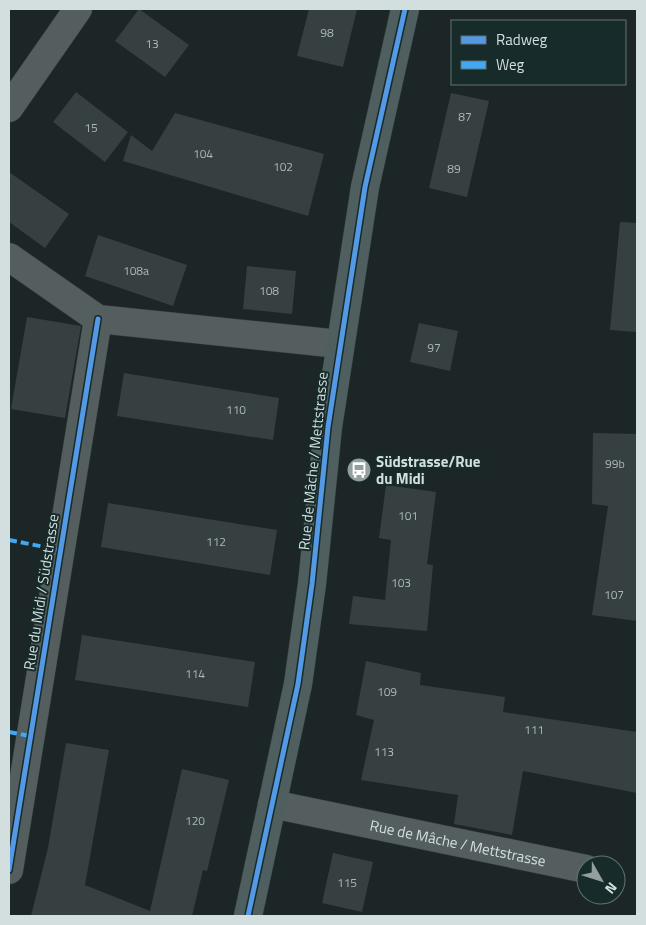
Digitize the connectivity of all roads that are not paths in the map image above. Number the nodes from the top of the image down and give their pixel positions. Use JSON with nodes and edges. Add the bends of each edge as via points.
{"nodes":[{"id":1,"x":78,"y":9,"type":"edge"},
{"id":2,"x":405,"y":9,"type":"edge"},
{"id":3,"x":9,"y":108,"type":"edge"},
{"id":4,"x":9,"y":257,"type":"edge"},
{"id":5,"x":98,"y":319,"type":"junction"},
{"id":6,"x":339,"y":344,"type":"junction"},
{"id":7,"x":272,"y":804,"type":"junction"},
{"id":8,"x":576,"y":867,"type":"edge"},
{"id":9,"x":9,"y":870,"type":"edge"},
{"id":10,"x":248,"y":916,"type":"edge"}],
"edges":[{"from":1,"to":3,"type":"street"},
{"from":2,"to":6,"type":"main road","name":"Rue de Mâche / Mettstrasse","via":[[365,187]]},
{"from":4,"to":5,"type":"street"},
{"from":5,"to":6,"type":"street"},
{"from":5,"to":9,"type":"street","name":"Rue du Midi / Südstrasse"},
{"from":6,"to":7,"type":"main road","name":"Rue de Mâche / Mettstrasse","via":[[307,623],[298,684]]},
{"from":7,"to":8,"type":"street","name":"Rue de Mâche / Mettstrasse"},
{"from":7,"to":10,"type":"main road","name":"Rue de Mâche / Mettstrasse"}]}
